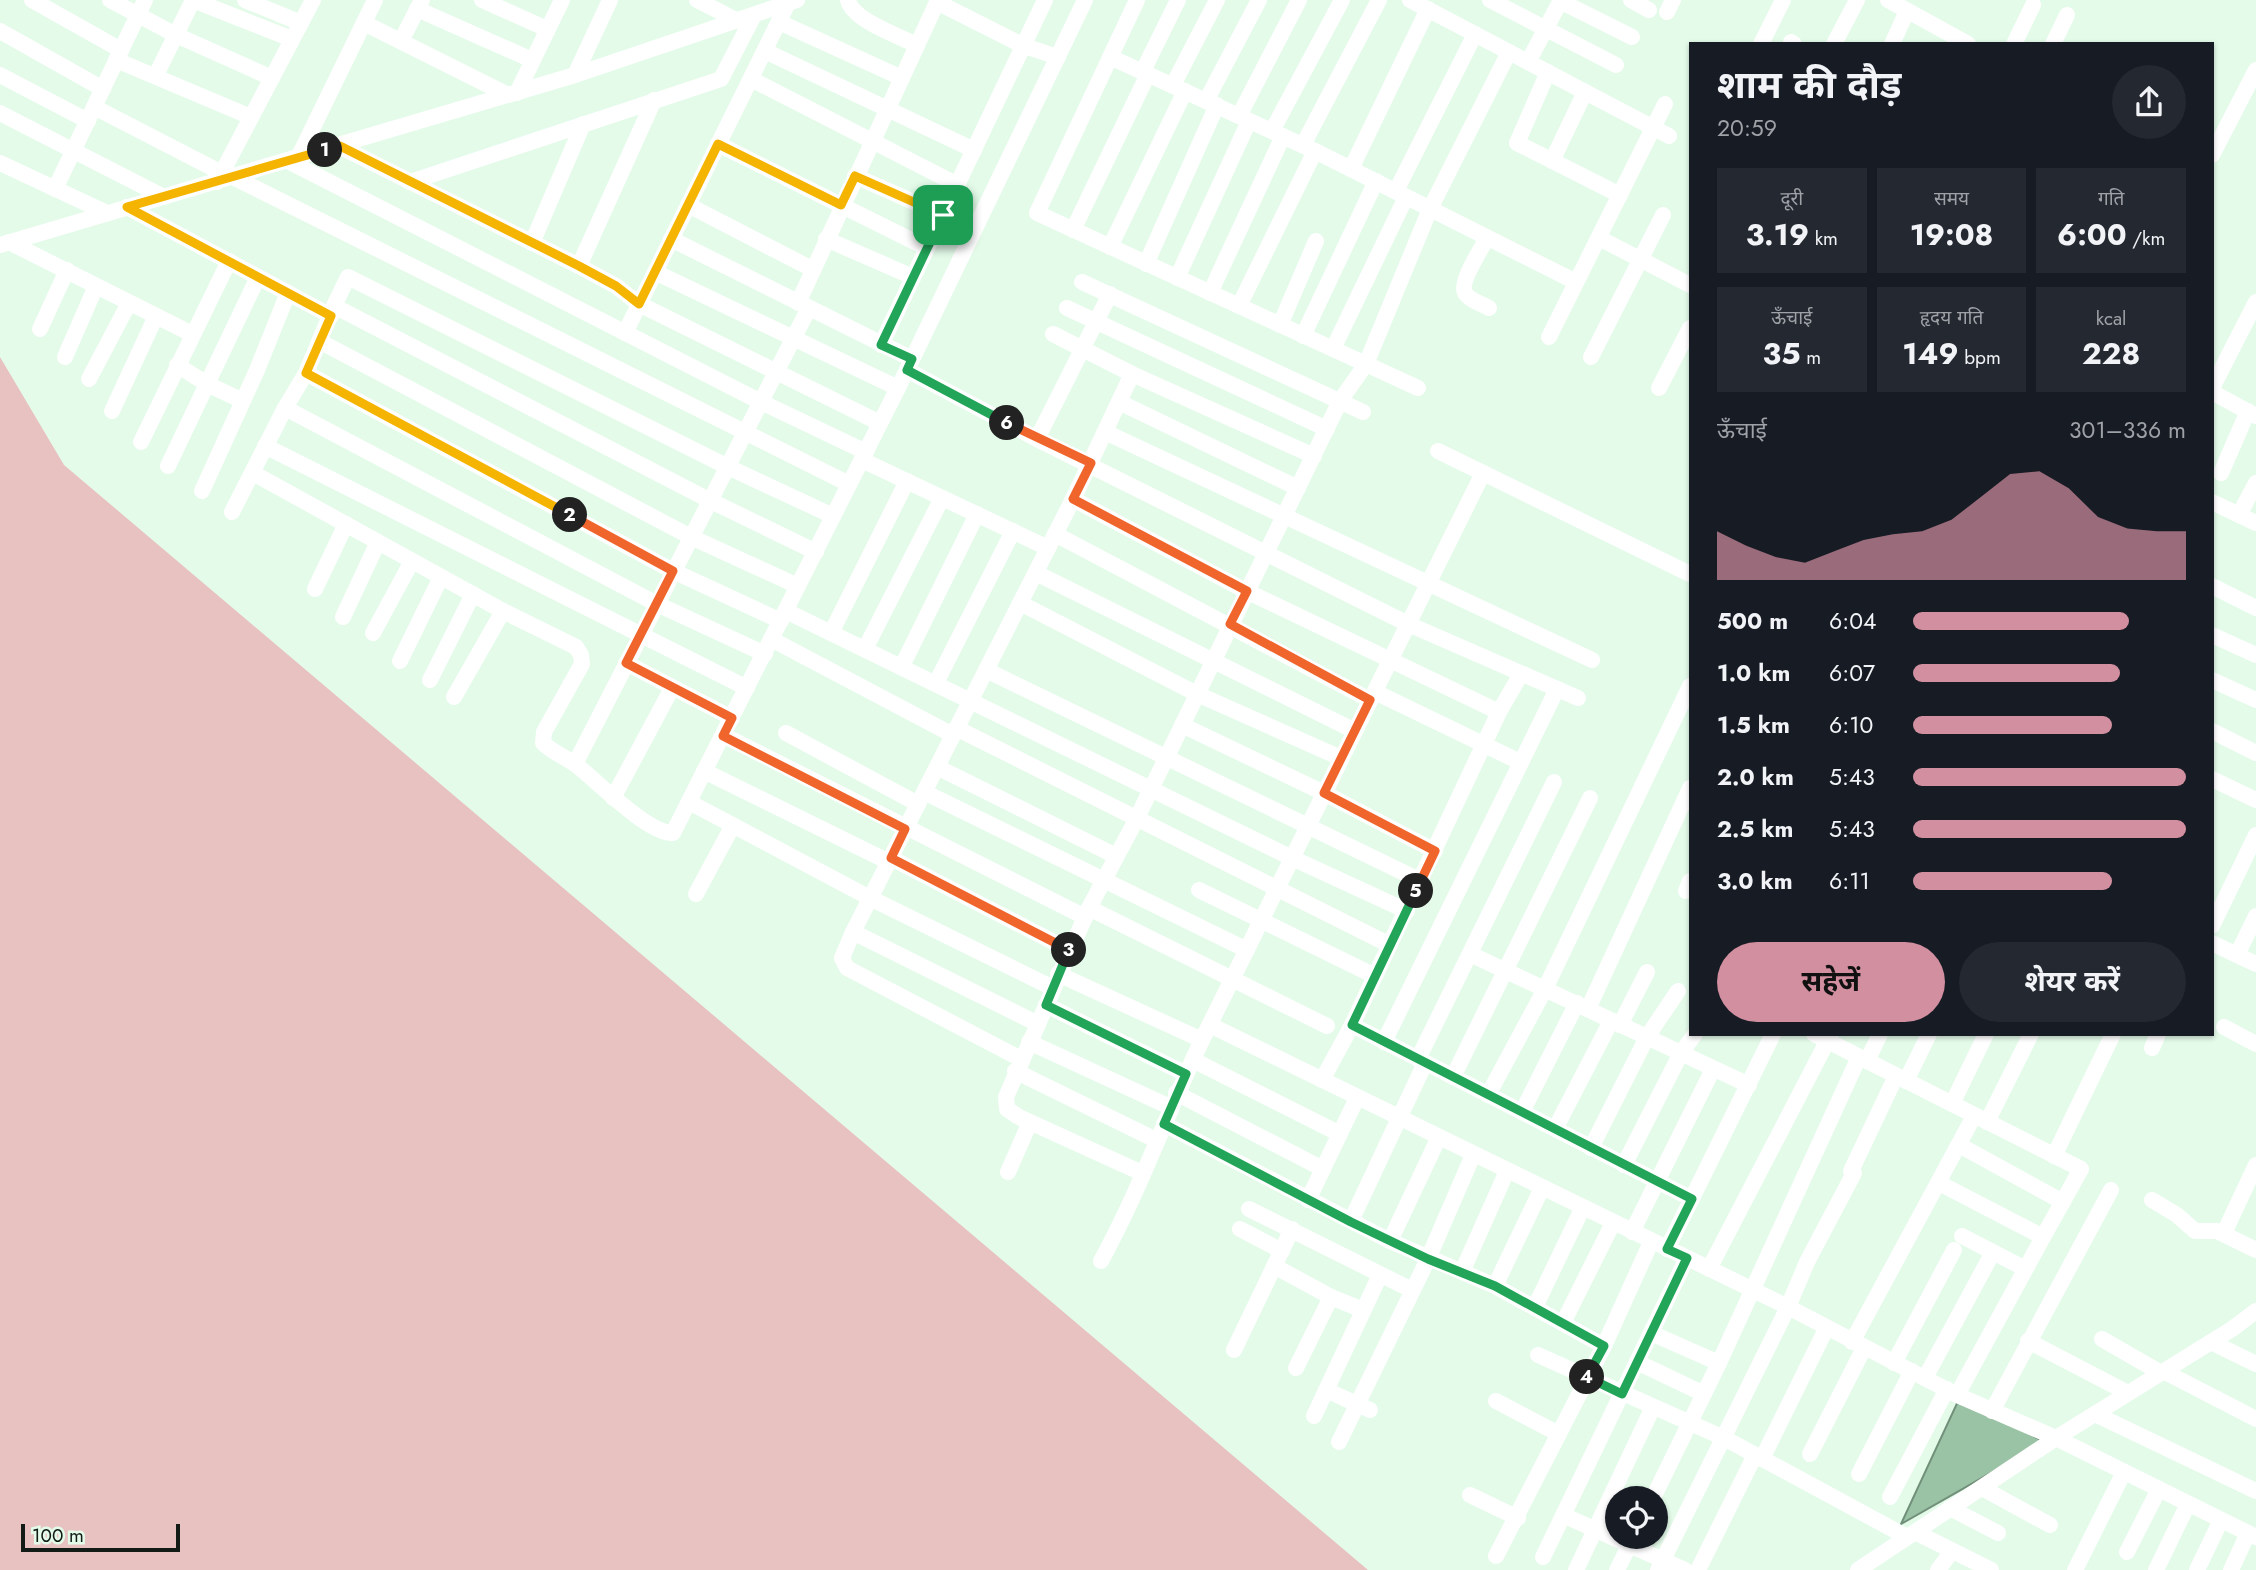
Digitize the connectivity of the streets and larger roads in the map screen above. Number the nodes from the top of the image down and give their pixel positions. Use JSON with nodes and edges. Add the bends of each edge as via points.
{"nodes":[{"id":1,"x":32,"y":0,"type":"edge"},
{"id":2,"x":110,"y":0,"type":"edge"},
{"id":3,"x":145,"y":0,"type":"edge"},
{"id":4,"x":193,"y":0,"type":"edge"},
{"id":5,"x":246,"y":0,"type":"edge"},
{"id":6,"x":313,"y":0,"type":"edge"},
{"id":7,"x":376,"y":0,"type":"edge"},
{"id":8,"x":482,"y":0,"type":"edge"},
{"id":9,"x":562,"y":0,"type":"edge"},
{"id":10,"x":610,"y":0,"type":"edge"},
{"id":11,"x":697,"y":0,"type":"edge"},
{"id":12,"x":848,"y":0,"type":"edge"},
{"id":13,"x":1045,"y":0,"type":"edge"},
{"id":14,"x":1085,"y":0,"type":"edge"},
{"id":15,"x":1137,"y":0,"type":"edge"},
{"id":16,"x":1178,"y":0,"type":"edge"},
{"id":17,"x":1217,"y":0,"type":"edge"},
{"id":18,"x":1259,"y":0,"type":"edge"},
{"id":19,"x":1299,"y":0,"type":"edge"},
{"id":20,"x":1342,"y":0,"type":"edge"},
{"id":21,"x":1379,"y":0,"type":"edge"},
{"id":22,"x":1410,"y":0,"type":"edge"},
{"id":23,"x":1490,"y":0,"type":"edge"},
{"id":24,"x":1631,"y":0,"type":"edge"},
{"id":25,"x":1783,"y":0,"type":"edge"},
{"id":26,"x":1857,"y":0,"type":"edge"},
{"id":27,"x":1888,"y":0,"type":"edge"},
{"id":28,"x":938,"y":1,"type":"edge"},
{"id":29,"x":1561,"y":1,"type":"edge"},
{"id":30,"x":793,"y":2,"type":"edge"},
{"id":31,"x":420,"y":4,"type":"edge"},
{"id":32,"x":2034,"y":5,"type":"dead end"},
{"id":33,"x":760,"y":9,"type":"edge"},
{"id":34,"x":1428,"y":9,"type":"junction"},
{"id":35,"x":1649,"y":9,"type":"dead end"},
{"id":36,"x":1907,"y":11,"type":"junction"},
{"id":37,"x":138,"y":15,"type":"junction"},
{"id":38,"x":2067,"y":15,"type":"dead end"},
{"id":39,"x":736,"y":20,"type":"junction"},
{"id":40,"x":779,"y":22,"type":"junction"},
{"id":41,"x":301,"y":23,"type":"junction"},
{"id":42,"x":364,"y":23,"type":"junction"},
{"id":43,"x":547,"y":29,"type":"junction"},
{"id":44,"x":1545,"y":30,"type":"junction"},
{"id":45,"x":0,"y":31,"type":"edge"},
{"id":46,"x":1475,"y":34,"type":"junction"},
{"id":47,"x":176,"y":35,"type":"junction"},
{"id":48,"x":1632,"y":37,"type":"dead end"},
{"id":49,"x":292,"y":39,"type":"junction"},
{"id":50,"x":401,"y":41,"type":"junction"},
{"id":51,"x":1762,"y":42,"type":"edge"},
{"id":52,"x":1835,"y":42,"type":"edge"},
{"id":53,"x":1893,"y":42,"type":"edge"},
{"id":54,"x":1964,"y":42,"type":"edge"},
{"id":55,"x":2015,"y":42,"type":"edge"},
{"id":56,"x":2054,"y":42,"type":"edge"},
{"id":57,"x":917,"y":45,"type":"junction"},
{"id":58,"x":1024,"y":46,"type":"junction"},
{"id":59,"x":765,"y":51,"type":"junction"},
{"id":60,"x":1509,"y":52,"type":"junction"},
{"id":61,"x":119,"y":55,"type":"junction"},
{"id":62,"x":1110,"y":57,"type":"junction"},
{"id":63,"x":1058,"y":58,"type":"junction"},
{"id":64,"x":532,"y":60,"type":"junction"},
{"id":65,"x":1528,"y":62,"type":"junction"},
{"id":66,"x":1616,"y":65,"type":"dead end"},
{"id":67,"x":2256,"y":70,"type":"edge"},
{"id":68,"x":1548,"y":72,"type":"junction"},
{"id":69,"x":1145,"y":73,"type":"junction"},
{"id":70,"x":0,"y":75,"type":"edge"},
{"id":71,"x":156,"y":75,"type":"junction"},
{"id":72,"x":575,"y":75,"type":"junction"},
{"id":73,"x":272,"y":78,"type":"junction"},
{"id":74,"x":902,"y":78,"type":"junction"},
{"id":75,"x":751,"y":79,"type":"junction"},
{"id":76,"x":1179,"y":88,"type":"junction"},
{"id":77,"x":103,"y":89,"type":"junction"},
{"id":78,"x":1585,"y":92,"type":"junction"},
{"id":79,"x":513,"y":94,"type":"junction"},
{"id":80,"x":654,"y":100,"type":"junction"},
{"id":81,"x":1211,"y":103,"type":"junction"},
{"id":82,"x":1665,"y":104,"type":"dead end"},
{"id":83,"x":886,"y":110,"type":"junction"},
{"id":84,"x":0,"y":113,"type":"edge"},
{"id":85,"x":91,"y":114,"type":"junction"},
{"id":86,"x":251,"y":117,"type":"junction"},
{"id":87,"x":1244,"y":118,"type":"junction"},
{"id":88,"x":583,"y":124,"type":"junction"},
{"id":89,"x":1654,"y":128,"type":"junction"},
{"id":90,"x":1277,"y":134,"type":"junction"},
{"id":91,"x":1668,"y":136,"type":"dead end"},
{"id":92,"x":871,"y":143,"type":"junction"},
{"id":93,"x":718,"y":144,"type":"junction"},
{"id":94,"x":340,"y":146,"type":"junction"},
{"id":95,"x":1309,"y":148,"type":"junction"},
{"id":96,"x":74,"y":149,"type":"junction"},
{"id":97,"x":974,"y":150,"type":"junction"},
{"id":98,"x":2214,"y":151,"type":"edge"},
{"id":99,"x":293,"y":160,"type":"junction"},
{"id":100,"x":1552,"y":161,"type":"junction"},
{"id":101,"x":0,"y":163,"type":"edge"},
{"id":102,"x":1351,"y":169,"type":"junction"},
{"id":103,"x":855,"y":176,"type":"junction"},
{"id":104,"x":224,"y":177,"type":"junction"},
{"id":105,"x":410,"y":181,"type":"junction"},
{"id":106,"x":1376,"y":181,"type":"junction"},
{"id":107,"x":958,"y":185,"type":"junction"},
{"id":108,"x":55,"y":189,"type":"junction"},
{"id":109,"x":1401,"y":194,"type":"junction"},
{"id":110,"x":1620,"y":195,"type":"junction"},
{"id":111,"x":164,"y":197,"type":"junction"},
{"id":112,"x":688,"y":205,"type":"junction"},
{"id":113,"x":841,"y":205,"type":"junction"},
{"id":114,"x":127,"y":207,"type":"junction"},
{"id":115,"x":1430,"y":209,"type":"junction"},
{"id":116,"x":107,"y":213,"type":"junction"},
{"id":117,"x":943,"y":215,"type":"junction"},
{"id":118,"x":1663,"y":215,"type":"dead end"},
{"id":119,"x":1073,"y":230,"type":"junction"},
{"id":120,"x":1488,"y":237,"type":"junction"},
{"id":121,"x":1599,"y":238,"type":"junction"},
{"id":122,"x":671,"y":239,"type":"junction"},
{"id":123,"x":826,"y":239,"type":"junction"},
{"id":124,"x":1316,"y":241,"type":"dead end"},
{"id":125,"x":532,"y":243,"type":"junction"},
{"id":126,"x":4,"y":244,"type":"edge"},
{"id":127,"x":1110,"y":247,"type":"junction"},
{"id":128,"x":927,"y":248,"type":"junction"},
{"id":129,"x":1640,"y":259,"type":"junction"},
{"id":130,"x":229,"y":261,"type":"junction"},
{"id":131,"x":1146,"y":264,"type":"junction"},
{"id":132,"x":579,"y":266,"type":"junction"},
{"id":133,"x":812,"y":269,"type":"junction"},
{"id":134,"x":68,"y":270,"type":"junction"},
{"id":135,"x":655,"y":272,"type":"junction"},
{"id":136,"x":258,"y":277,"type":"junction"},
{"id":137,"x":913,"y":277,"type":"junction"},
{"id":138,"x":1177,"y":278,"type":"junction"},
{"id":139,"x":1082,"y":282,"type":"dead end"},
{"id":140,"x":1576,"y":282,"type":"junction"},
{"id":141,"x":1689,"y":284,"type":"edge"},
{"id":142,"x":96,"y":286,"type":"junction"},
{"id":143,"x":288,"y":293,"type":"junction"},
{"id":144,"x":1210,"y":293,"type":"junction"},
{"id":145,"x":1110,"y":294,"type":"junction"},
{"id":146,"x":2256,"y":302,"type":"edge"},
{"id":147,"x":129,"y":303,"type":"junction"},
{"id":148,"x":639,"y":304,"type":"junction"},
{"id":149,"x":804,"y":306,"type":"junction"},
{"id":150,"x":1239,"y":306,"type":"junction"},
{"id":151,"x":1067,"y":308,"type":"dead end"},
{"id":152,"x":1489,"y":308,"type":"dead end"},
{"id":153,"x":332,"y":311,"type":"junction"},
{"id":154,"x":156,"y":316,"type":"junction"},
{"id":155,"x":1096,"y":323,"type":"junction"},
{"id":156,"x":1280,"y":325,"type":"junction"},
{"id":157,"x":40,"y":328,"type":"dead end"},
{"id":158,"x":1689,"y":330,"type":"edge"},
{"id":159,"x":625,"y":333,"type":"junction"},
{"id":160,"x":192,"y":334,"type":"junction"},
{"id":161,"x":1053,"y":334,"type":"dead end"},
{"id":162,"x":1303,"y":336,"type":"junction"},
{"id":163,"x":1549,"y":337,"type":"dead end"},
{"id":164,"x":794,"y":338,"type":"junction"},
{"id":165,"x":321,"y":342,"type":"junction"},
{"id":166,"x":881,"y":345,"type":"junction"},
{"id":167,"x":1082,"y":349,"type":"junction"},
{"id":168,"x":1333,"y":349,"type":"junction"},
{"id":169,"x":1591,"y":356,"type":"dead end"},
{"id":170,"x":65,"y":357,"type":"dead end"},
{"id":171,"x":909,"y":364,"type":"junction"},
{"id":172,"x":1366,"y":364,"type":"junction"},
{"id":173,"x":177,"y":365,"type":"junction"},
{"id":174,"x":779,"y":371,"type":"junction"},
{"id":175,"x":306,"y":373,"type":"junction"},
{"id":176,"x":1132,"y":374,"type":"junction"},
{"id":177,"x":89,"y":379,"type":"dead end"},
{"id":178,"x":207,"y":384,"type":"junction"},
{"id":179,"x":2214,"y":386,"type":"edge"},
{"id":180,"x":898,"y":388,"type":"junction"},
{"id":181,"x":1418,"y":388,"type":"dead end"},
{"id":182,"x":1658,"y":388,"type":"dead end"},
{"id":183,"x":2214,"y":391,"type":"edge"},
{"id":184,"x":241,"y":400,"type":"junction"},
{"id":185,"x":1340,"y":401,"type":"junction"},
{"id":186,"x":761,"y":402,"type":"junction"},
{"id":187,"x":1119,"y":402,"type":"junction"},
{"id":188,"x":285,"y":408,"type":"junction"},
{"id":189,"x":112,"y":411,"type":"dead end"},
{"id":190,"x":1363,"y":412,"type":"dead end"},
{"id":191,"x":2252,"y":414,"type":"edge"},
{"id":192,"x":880,"y":423,"type":"junction"},
{"id":193,"x":1327,"y":429,"type":"junction"},
{"id":194,"x":1105,"y":432,"type":"junction"},
{"id":195,"x":746,"y":435,"type":"junction"},
{"id":196,"x":1037,"y":439,"type":"junction"},
{"id":197,"x":141,"y":442,"type":"dead end"},
{"id":198,"x":265,"y":446,"type":"junction"},
{"id":199,"x":1438,"y":451,"type":"dead end"},
{"id":200,"x":864,"y":456,"type":"junction"},
{"id":201,"x":1314,"y":456,"type":"junction"},
{"id":202,"x":1091,"y":463,"type":"junction"},
{"id":203,"x":168,"y":466,"type":"dead end"},
{"id":204,"x":728,"y":467,"type":"junction"},
{"id":205,"x":253,"y":473,"type":"junction"},
{"id":206,"x":1483,"y":473,"type":"junction"},
{"id":207,"x":2221,"y":473,"type":"dead end"},
{"id":208,"x":907,"y":481,"type":"junction"},
{"id":209,"x":2256,"y":483,"type":"edge"},
{"id":210,"x":849,"y":484,"type":"junction"},
{"id":211,"x":1298,"y":488,"type":"junction"},
{"id":212,"x":202,"y":491,"type":"dead end"},
{"id":213,"x":942,"y":498,"type":"junction"},
{"id":214,"x":1073,"y":499,"type":"junction"},
{"id":215,"x":709,"y":500,"type":"junction"},
{"id":216,"x":2214,"y":503,"type":"edge"},
{"id":217,"x":232,"y":512,"type":"dead end"},
{"id":218,"x":977,"y":514,"type":"junction"},
{"id":219,"x":2239,"y":515,"type":"junction"},
{"id":220,"x":833,"y":516,"type":"junction"},
{"id":221,"x":1284,"y":516,"type":"junction"},
{"id":222,"x":2256,"y":523,"type":"edge"},
{"id":223,"x":346,"y":524,"type":"junction"},
{"id":224,"x":1013,"y":531,"type":"junction"},
{"id":225,"x":691,"y":537,"type":"junction"},
{"id":226,"x":1052,"y":541,"type":"junction"},
{"id":227,"x":378,"y":542,"type":"junction"},
{"id":228,"x":816,"y":552,"type":"junction"},
{"id":229,"x":1265,"y":553,"type":"junction"},
{"id":230,"x":412,"y":561,"type":"junction"},
{"id":231,"x":673,"y":571,"type":"junction"},
{"id":232,"x":1036,"y":573,"type":"junction"},
{"id":233,"x":1689,"y":573,"type":"edge"},
{"id":234,"x":440,"y":577,"type":"junction"},
{"id":235,"x":1428,"y":583,"type":"junction"},
{"id":236,"x":798,"y":586,"type":"junction"},
{"id":237,"x":2214,"y":587,"type":"edge"},
{"id":238,"x":315,"y":589,"type":"dead end"},
{"id":239,"x":1247,"y":591,"type":"junction"},
{"id":240,"x":473,"y":594,"type":"junction"},
{"id":241,"x":1020,"y":603,"type":"junction"},
{"id":242,"x":657,"y":604,"type":"junction"},
{"id":243,"x":2256,"y":608,"type":"edge"},
{"id":244,"x":503,"y":611,"type":"junction"},
{"id":245,"x":783,"y":616,"type":"junction"},
{"id":246,"x":343,"y":617,"type":"dead end"},
{"id":247,"x":1230,"y":624,"type":"junction"},
{"id":248,"x":1408,"y":624,"type":"junction"},
{"id":249,"x":373,"y":633,"type":"dead end"},
{"id":250,"x":831,"y":633,"type":"junction"},
{"id":251,"x":641,"y":634,"type":"junction"},
{"id":252,"x":2214,"y":636,"type":"edge"},
{"id":253,"x":768,"y":646,"type":"junction"},
{"id":254,"x":865,"y":649,"type":"junction"},
{"id":255,"x":2256,"y":655,"type":"edge"},
{"id":256,"x":1212,"y":660,"type":"junction"},
{"id":257,"x":1390,"y":660,"type":"junction"},
{"id":258,"x":1592,"y":660,"type":"dead end"},
{"id":259,"x":400,"y":661,"type":"dead end"},
{"id":260,"x":626,"y":663,"type":"junction"},
{"id":261,"x":902,"y":667,"type":"junction"},
{"id":262,"x":986,"y":670,"type":"junction"},
{"id":263,"x":1521,"y":674,"type":"junction"},
{"id":264,"x":430,"y":680,"type":"dead end"},
{"id":265,"x":2214,"y":681,"type":"edge"},
{"id":266,"x":936,"y":683,"type":"junction"},
{"id":267,"x":672,"y":688,"type":"junction"},
{"id":268,"x":747,"y":688,"type":"junction"},
{"id":269,"x":1689,"y":688,"type":"edge"},
{"id":270,"x":1557,"y":689,"type":"junction"},
{"id":271,"x":1197,"y":694,"type":"junction"},
{"id":272,"x":1372,"y":696,"type":"junction"},
{"id":273,"x":454,"y":697,"type":"dead end"},
{"id":274,"x":1578,"y":698,"type":"dead end"},
{"id":275,"x":971,"y":700,"type":"junction"},
{"id":276,"x":2256,"y":701,"type":"edge"},
{"id":277,"x":1499,"y":712,"type":"junction"},
{"id":278,"x":732,"y":718,"type":"junction"},
{"id":279,"x":1182,"y":725,"type":"junction"},
{"id":280,"x":1355,"y":731,"type":"junction"},
{"id":281,"x":955,"y":732,"type":"junction"},
{"id":282,"x":2214,"y":732,"type":"edge"},
{"id":283,"x":786,"y":733,"type":"dead end"},
{"id":284,"x":723,"y":736,"type":"junction"},
{"id":285,"x":1486,"y":745,"type":"junction"},
{"id":286,"x":2256,"y":752,"type":"edge"},
{"id":287,"x":1164,"y":757,"type":"junction"},
{"id":288,"x":1341,"y":758,"type":"junction"},
{"id":289,"x":1520,"y":762,"type":"junction"},
{"id":290,"x":575,"y":764,"type":"junction"},
{"id":291,"x":937,"y":767,"type":"junction"},
{"id":292,"x":704,"y":771,"type":"junction"},
{"id":293,"x":2214,"y":780,"type":"edge"},
{"id":294,"x":1554,"y":782,"type":"dead end"},
{"id":295,"x":1151,"y":789,"type":"junction"},
{"id":296,"x":1689,"y":790,"type":"edge"},
{"id":297,"x":1324,"y":793,"type":"junction"},
{"id":298,"x":613,"y":798,"type":"junction"},
{"id":299,"x":921,"y":798,"type":"junction"},
{"id":300,"x":1590,"y":798,"type":"dead end"},
{"id":301,"x":2256,"y":800,"type":"edge"},
{"id":302,"x":690,"y":802,"type":"junction"},
{"id":303,"x":1136,"y":820,"type":"junction"},
{"id":304,"x":733,"y":825,"type":"junction"},
{"id":305,"x":1308,"y":826,"type":"junction"},
{"id":306,"x":905,"y":829,"type":"junction"},
{"id":307,"x":2256,"y":835,"type":"edge"},
{"id":308,"x":1435,"y":851,"type":"junction"},
{"id":309,"x":1116,"y":856,"type":"junction"},
{"id":310,"x":1292,"y":858,"type":"junction"},
{"id":311,"x":890,"y":860,"type":"junction"},
{"id":312,"x":1103,"y":881,"type":"junction"},
{"id":313,"x":1421,"y":881,"type":"junction"},
{"id":314,"x":1277,"y":889,"type":"junction"},
{"id":315,"x":1199,"y":890,"type":"dead end"},
{"id":316,"x":696,"y":894,"type":"dead end"},
{"id":317,"x":870,"y":898,"type":"junction"},
{"id":318,"x":1406,"y":911,"type":"junction"},
{"id":319,"x":1087,"y":912,"type":"junction"},
{"id":320,"x":2256,"y":916,"type":"edge"},
{"id":321,"x":1261,"y":921,"type":"junction"},
{"id":322,"x":2214,"y":922,"type":"edge"},
{"id":323,"x":853,"y":932,"type":"junction"},
{"id":324,"x":2214,"y":944,"type":"edge"},
{"id":325,"x":1390,"y":945,"type":"junction"},
{"id":326,"x":1069,"y":950,"type":"junction"},
{"id":327,"x":1247,"y":950,"type":"junction"},
{"id":328,"x":1470,"y":954,"type":"junction"},
{"id":329,"x":2237,"y":956,"type":"junction"},
{"id":330,"x":2256,"y":964,"type":"edge"},
{"id":331,"x":1507,"y":969,"type":"junction"},
{"id":332,"x":1647,"y":972,"type":"dead end"},
{"id":333,"x":1375,"y":976,"type":"junction"},
{"id":334,"x":1233,"y":978,"type":"junction"},
{"id":335,"x":1055,"y":981,"type":"junction"},
{"id":336,"x":1545,"y":989,"type":"junction"},
{"id":337,"x":1678,"y":991,"type":"dead end"},
{"id":338,"x":1046,"y":1005,"type":"junction"},
{"id":339,"x":1583,"y":1006,"type":"junction"},
{"id":340,"x":1615,"y":1023,"type":"junction"},
{"id":341,"x":1038,"y":1024,"type":"junction"},
{"id":342,"x":1210,"y":1025,"type":"junction"},
{"id":343,"x":1352,"y":1025,"type":"junction"},
{"id":344,"x":1327,"y":1026,"type":"dead end"},
{"id":345,"x":2224,"y":1027,"type":"dead end"},
{"id":346,"x":1694,"y":1036,"type":"edge"},
{"id":347,"x":1772,"y":1036,"type":"edge"},
{"id":348,"x":1879,"y":1036,"type":"edge"},
{"id":349,"x":1928,"y":1036,"type":"edge"},
{"id":350,"x":1985,"y":1036,"type":"edge"},
{"id":351,"x":2030,"y":1036,"type":"edge"},
{"id":352,"x":2112,"y":1036,"type":"edge"},
{"id":353,"x":1647,"y":1037,"type":"junction"},
{"id":354,"x":1824,"y":1037,"type":"edge"},
{"id":355,"x":1202,"y":1040,"type":"junction"},
{"id":356,"x":1029,"y":1042,"type":"junction"},
{"id":357,"x":1384,"y":1042,"type":"junction"},
{"id":358,"x":2256,"y":1044,"type":"edge"},
{"id":359,"x":1681,"y":1053,"type":"junction"},
{"id":360,"x":1863,"y":1059,"type":"junction"},
{"id":361,"x":1422,"y":1061,"type":"junction"},
{"id":362,"x":1018,"y":1065,"type":"junction"},
{"id":363,"x":1189,"y":1067,"type":"junction"},
{"id":364,"x":1713,"y":1069,"type":"junction"},
{"id":365,"x":1453,"y":1077,"type":"junction"},
{"id":366,"x":1901,"y":1078,"type":"junction"},
{"id":367,"x":1322,"y":1080,"type":"junction"},
{"id":368,"x":1749,"y":1084,"type":"junction"},
{"id":369,"x":1488,"y":1095,"type":"junction"},
{"id":370,"x":1357,"y":1098,"type":"junction"},
{"id":371,"x":1173,"y":1100,"type":"junction"},
{"id":372,"x":1952,"y":1104,"type":"junction"},
{"id":373,"x":1522,"y":1112,"type":"junction"},
{"id":374,"x":1981,"y":1119,"type":"junction"},
{"id":375,"x":1398,"y":1120,"type":"junction"},
{"id":376,"x":1030,"y":1122,"type":"junction"},
{"id":377,"x":1164,"y":1124,"type":"junction"},
{"id":378,"x":1555,"y":1129,"type":"junction"},
{"id":379,"x":1340,"y":1134,"type":"junction"},
{"id":380,"x":1439,"y":1137,"type":"junction"},
{"id":381,"x":1157,"y":1140,"type":"junction"},
{"id":382,"x":1959,"y":1145,"type":"junction"},
{"id":383,"x":1591,"y":1148,"type":"junction"},
{"id":384,"x":1473,"y":1154,"type":"junction"},
{"id":385,"x":2054,"y":1156,"type":"junction"},
{"id":386,"x":1624,"y":1164,"type":"junction"},
{"id":387,"x":2256,"y":1165,"type":"edge"},
{"id":388,"x":1323,"y":1169,"type":"junction"},
{"id":389,"x":1507,"y":1171,"type":"junction"},
{"id":390,"x":1008,"y":1172,"type":"dead end"},
{"id":391,"x":1142,"y":1173,"type":"junction"},
{"id":392,"x":1658,"y":1182,"type":"junction"},
{"id":393,"x":1939,"y":1183,"type":"junction"},
{"id":394,"x":1542,"y":1188,"type":"junction"},
{"id":395,"x":2111,"y":1190,"type":"dead end"},
{"id":396,"x":1692,"y":1199,"type":"junction"},
{"id":397,"x":1308,"y":1200,"type":"junction"},
{"id":398,"x":2152,"y":1200,"type":"dead end"},
{"id":399,"x":2063,"y":1202,"type":"junction"},
{"id":400,"x":1249,"y":1209,"type":"dead end"},
{"id":401,"x":1582,"y":1209,"type":"junction"},
{"id":402,"x":1351,"y":1222,"type":"junction"},
{"id":403,"x":1613,"y":1223,"type":"junction"},
{"id":404,"x":1240,"y":1229,"type":"dead end"},
{"id":405,"x":1292,"y":1229,"type":"junction"},
{"id":406,"x":1632,"y":1232,"type":"junction"},
{"id":407,"x":2224,"y":1233,"type":"junction"},
{"id":408,"x":1962,"y":1236,"type":"dead end"},
{"id":409,"x":2043,"y":1237,"type":"junction"},
{"id":410,"x":1391,"y":1241,"type":"junction"},
{"id":411,"x":1651,"y":1242,"type":"junction"},
{"id":412,"x":1667,"y":1249,"type":"junction"},
{"id":413,"x":2256,"y":1250,"type":"edge"},
{"id":414,"x":1954,"y":1251,"type":"dead end"},
{"id":415,"x":1993,"y":1252,"type":"junction"},
{"id":416,"x":1278,"y":1258,"type":"junction"},
{"id":417,"x":1687,"y":1258,"type":"junction"},
{"id":418,"x":1428,"y":1259,"type":"junction"},
{"id":419,"x":1101,"y":1261,"type":"dead end"},
{"id":420,"x":2018,"y":1265,"type":"dead end"},
{"id":421,"x":1709,"y":1269,"type":"junction"},
{"id":422,"x":1462,"y":1272,"type":"junction"},
{"id":423,"x":1380,"y":1275,"type":"junction"},
{"id":424,"x":1495,"y":1286,"type":"junction"},
{"id":425,"x":1750,"y":1289,"type":"junction"},
{"id":426,"x":1412,"y":1290,"type":"junction"},
{"id":427,"x":1331,"y":1297,"type":"junction"},
{"id":428,"x":1535,"y":1307,"type":"junction"},
{"id":429,"x":1788,"y":1307,"type":"junction"},
{"id":430,"x":1363,"y":1310,"type":"junction"},
{"id":431,"x":2256,"y":1311,"type":"edge"},
{"id":432,"x":1564,"y":1321,"type":"junction"},
{"id":433,"x":1826,"y":1329,"type":"junction"},
{"id":434,"x":1651,"y":1333,"type":"junction"},
{"id":435,"x":2102,"y":1339,"type":"dead end"},
{"id":436,"x":2028,"y":1341,"type":"junction"},
{"id":437,"x":2211,"y":1342,"type":"junction"},
{"id":438,"x":1858,"y":1345,"type":"junction"},
{"id":439,"x":1604,"y":1346,"type":"junction"},
{"id":440,"x":1234,"y":1350,"type":"dead end"},
{"id":441,"x":1538,"y":1355,"type":"dead end"},
{"id":442,"x":1637,"y":1362,"type":"junction"},
{"id":443,"x":1719,"y":1363,"type":"junction"},
{"id":444,"x":1894,"y":1363,"type":"junction"},
{"id":445,"x":2256,"y":1364,"type":"edge"},
{"id":446,"x":1296,"y":1368,"type":"dead end"},
{"id":447,"x":2163,"y":1372,"type":"junction"},
{"id":448,"x":1919,"y":1374,"type":"junction"},
{"id":449,"x":1587,"y":1378,"type":"junction"},
{"id":450,"x":1326,"y":1390,"type":"junction"},
{"id":451,"x":1952,"y":1392,"type":"junction"},
{"id":452,"x":2128,"y":1393,"type":"junction"},
{"id":453,"x":1622,"y":1394,"type":"junction"},
{"id":454,"x":1703,"y":1394,"type":"junction"},
{"id":455,"x":1496,"y":1401,"type":"dead end"},
{"id":456,"x":1653,"y":1407,"type":"junction"},
{"id":457,"x":1363,"y":1408,"type":"junction"},
{"id":458,"x":1992,"y":1411,"type":"junction"},
{"id":459,"x":2095,"y":1413,"type":"junction"},
{"id":460,"x":1314,"y":1416,"type":"dead end"},
{"id":461,"x":2256,"y":1419,"type":"edge"},
{"id":462,"x":1689,"y":1423,"type":"junction"},
{"id":463,"x":1559,"y":1434,"type":"junction"},
{"id":464,"x":1724,"y":1438,"type":"junction"},
{"id":465,"x":2056,"y":1438,"type":"junction"},
{"id":466,"x":1339,"y":1442,"type":"dead end"},
{"id":467,"x":1810,"y":1454,"type":"dead end"},
{"id":468,"x":1759,"y":1457,"type":"junction"},
{"id":469,"x":2124,"y":1472,"type":"junction"},
{"id":470,"x":1859,"y":1474,"type":"dead end"},
{"id":471,"x":1659,"y":1486,"type":"edge"},
{"id":472,"x":1982,"y":1488,"type":"junction"},
{"id":473,"x":2159,"y":1489,"type":"junction"},
{"id":474,"x":2256,"y":1490,"type":"edge"},
{"id":475,"x":1470,"y":1495,"type":"dead end"},
{"id":476,"x":1890,"y":1497,"type":"dead end"},
{"id":477,"x":2188,"y":1504,"type":"junction"},
{"id":478,"x":1950,"y":1508,"type":"junction"},
{"id":479,"x":1563,"y":1515,"type":"junction"},
{"id":480,"x":1518,"y":1518,"type":"junction"},
{"id":481,"x":2221,"y":1520,"type":"junction"},
{"id":482,"x":2050,"y":1525,"type":"dead end"},
{"id":483,"x":1596,"y":1528,"type":"junction"},
{"id":484,"x":1605,"y":1531,"type":"edge"},
{"id":485,"x":1998,"y":1534,"type":"dead end"},
{"id":486,"x":1911,"y":1535,"type":"junction"},
{"id":487,"x":2252,"y":1535,"type":"edge"},
{"id":488,"x":1628,"y":1549,"type":"edge"},
{"id":489,"x":1641,"y":1549,"type":"edge"},
{"id":490,"x":1952,"y":1551,"type":"junction"},
{"id":491,"x":2127,"y":1552,"type":"dead end"},
{"id":492,"x":1496,"y":1556,"type":"dead end"},
{"id":493,"x":1543,"y":1556,"type":"dead end"},
{"id":494,"x":1660,"y":1565,"type":"edge"},
{"id":495,"x":1576,"y":1570,"type":"edge"},
{"id":496,"x":1617,"y":1570,"type":"edge"},
{"id":497,"x":1685,"y":1570,"type":"edge"},
{"id":498,"x":1698,"y":1570,"type":"edge"},
{"id":499,"x":1858,"y":1570,"type":"edge"},
{"id":500,"x":1938,"y":1570,"type":"edge"},
{"id":501,"x":1991,"y":1570,"type":"edge"},
{"id":502,"x":2076,"y":1570,"type":"edge"},
{"id":503,"x":2155,"y":1570,"type":"edge"},
{"id":504,"x":2197,"y":1570,"type":"edge"},
{"id":505,"x":2231,"y":1570,"type":"edge"}],
"edges":[{"from":1,"to":61,"type":"street"},
{"from":2,"to":37,"type":"street"},
{"from":3,"to":37,"type":"street"},
{"from":4,"to":47,"type":"street"},
{"from":4,"to":49,"type":"street"},
{"from":5,"to":41,"type":"street"},
{"from":6,"to":41,"type":"street"},
{"from":7,"to":42,"type":"street"},
{"from":8,"to":43,"type":"street"},
{"from":9,"to":43,"type":"street"},
{"from":10,"to":72,"type":"street"},
{"from":11,"to":39,"type":"street"},
{"from":12,"to":57,"type":"street","via":[[852,11],[864,19]]},
{"from":13,"to":58,"type":"street"},
{"from":14,"to":63,"type":"street"},
{"from":15,"to":62,"type":"street"},
{"from":16,"to":69,"type":"street"},
{"from":17,"to":76,"type":"street"},
{"from":18,"to":81,"type":"street"},
{"from":19,"to":87,"type":"street"},
{"from":20,"to":90,"type":"street"},
{"from":21,"to":95,"type":"street"},
{"from":22,"to":34,"type":"street"},
{"from":23,"to":44,"type":"street"},
{"from":24,"to":35,"type":"street"},
{"from":25,"to":51,"type":"street"},
{"from":26,"to":52,"type":"street"},
{"from":27,"to":36,"type":"street"},
{"from":28,"to":57,"type":"street"},
{"from":28,"to":58,"type":"street"},
{"from":29,"to":44,"type":"street"},
{"from":29,"to":48,"type":"street"},
{"from":30,"to":33,"type":"street"},
{"from":30,"to":40,"type":"street"},
{"from":31,"to":50,"type":"street"},
{"from":31,"to":64,"type":"street"},
{"from":32,"to":55,"type":"street"},
{"from":33,"to":39,"type":"street"},
{"from":33,"to":80,"type":"street","via":[[721,79]]},
{"from":34,"to":46,"type":"street"},
{"from":34,"to":102,"type":"street"},
{"from":36,"to":53,"type":"street"},
{"from":36,"to":54,"type":"street"},
{"from":37,"to":47,"type":"street"},
{"from":37,"to":61,"type":"street"},
{"from":38,"to":56,"type":"street"},
{"from":39,"to":72,"type":"street"},
{"from":40,"to":59,"type":"street"},
{"from":40,"to":74,"type":"street"},
{"from":41,"to":49,"type":"street"},
{"from":42,"to":50,"type":"street"},
{"from":42,"to":99,"type":"street"},
{"from":43,"to":64,"type":"street"},
{"from":44,"to":65,"type":"street"},
{"from":44,"to":66,"type":"street"},
{"from":45,"to":77,"type":"street"},
{"from":46,"to":60,"type":"street"},
{"from":46,"to":109,"type":"street"},
{"from":47,"to":71,"type":"street"},
{"from":47,"to":73,"type":"street"},
{"from":49,"to":73,"type":"street"},
{"from":50,"to":79,"type":"street"},
{"from":57,"to":74,"type":"street"},
{"from":58,"to":63,"type":"street"},
{"from":58,"to":97,"type":"street"},
{"from":59,"to":75,"type":"street"},
{"from":59,"to":83,"type":"street"},
{"from":60,"to":65,"type":"street"},
{"from":60,"to":115,"type":"street"},
{"from":61,"to":71,"type":"street"},
{"from":61,"to":77,"type":"street"},
{"from":62,"to":69,"type":"street"},
{"from":62,"to":119,"type":"street","via":[[1037,213]]},
{"from":63,"to":171,"type":"street"},
{"from":64,"to":79,"type":"street"},
{"from":65,"to":68,"type":"street"},
{"from":67,"to":98,"type":"street"},
{"from":68,"to":78,"type":"street"},
{"from":68,"to":100,"type":"street","via":[[1517,144]]},
{"from":69,"to":76,"type":"street"},
{"from":69,"to":119,"type":"street"},
{"from":70,"to":85,"type":"street"},
{"from":71,"to":86,"type":"street"},
{"from":72,"to":79,"type":"street"},
{"from":73,"to":86,"type":"street"},
{"from":74,"to":83,"type":"street"},
{"from":75,"to":92,"type":"street"},
{"from":75,"to":93,"type":"street"},
{"from":76,"to":81,"type":"street"},
{"from":76,"to":127,"type":"street"},
{"from":77,"to":85,"type":"street"},
{"from":78,"to":89,"type":"street"},
{"from":78,"to":100,"type":"street"},
{"from":79,"to":94,"type":"street"},
{"from":80,"to":88,"type":"street"},
{"from":80,"to":132,"type":"street"},
{"from":81,"to":87,"type":"street"},
{"from":81,"to":131,"type":"street"},
{"from":82,"to":89,"type":"street"},
{"from":83,"to":92,"type":"street"},
{"from":83,"to":97,"type":"street"},
{"from":84,"to":96,"type":"street"},
{"from":85,"to":96,"type":"street"},
{"from":85,"to":104,"type":"street"},
{"from":86,"to":104,"type":"street"},
{"from":87,"to":90,"type":"street"},
{"from":87,"to":138,"type":"street"},
{"from":88,"to":105,"type":"street"},
{"from":88,"to":125,"type":"street"},
{"from":89,"to":91,"type":"street"},
{"from":89,"to":110,"type":"street"},
{"from":90,"to":95,"type":"street"},
{"from":90,"to":144,"type":"street"},
{"from":92,"to":103,"type":"street"},
{"from":92,"to":107,"type":"street"},
{"from":93,"to":112,"type":"street"},
{"from":93,"to":113,"type":"street"},
{"from":94,"to":99,"type":"street"},
{"from":94,"to":105,"type":"street"},
{"from":95,"to":102,"type":"street"},
{"from":95,"to":150,"type":"street"},
{"from":96,"to":108,"type":"street"},
{"from":96,"to":111,"type":"street"},
{"from":97,"to":107,"type":"street"},
{"from":99,"to":104,"type":"street"},
{"from":99,"to":159,"type":"street"},
{"from":100,"to":110,"type":"street"},
{"from":101,"to":108,"type":"street"},
{"from":102,"to":106,"type":"street"},
{"from":103,"to":113,"type":"street"},
{"from":103,"to":117,"type":"street"},
{"from":104,"to":111,"type":"street"},
{"from":104,"to":195,"type":"street"},
{"from":105,"to":125,"type":"street"},
{"from":106,"to":109,"type":"street"},
{"from":106,"to":162,"type":"street"},
{"from":107,"to":117,"type":"street"},
{"from":108,"to":116,"type":"street"},
{"from":109,"to":115,"type":"street"},
{"from":109,"to":168,"type":"street"},
{"from":110,"to":121,"type":"street"},
{"from":111,"to":114,"type":"street"},
{"from":112,"to":122,"type":"street"},
{"from":112,"to":133,"type":"street"},
{"from":113,"to":123,"type":"street"},
{"from":113,"to":128,"type":"street"},
{"from":114,"to":116,"type":"street"},
{"from":114,"to":130,"type":"street"},
{"from":115,"to":120,"type":"street"},
{"from":115,"to":172,"type":"street"},
{"from":116,"to":126,"type":"street"},
{"from":117,"to":128,"type":"street"},
{"from":118,"to":129,"type":"street"},
{"from":119,"to":127,"type":"street"},
{"from":120,"to":140,"type":"street"},
{"from":120,"to":152,"type":"street","via":[[1464,289],[1466,295]]},
{"from":121,"to":129,"type":"street"},
{"from":121,"to":140,"type":"street"},
{"from":122,"to":135,"type":"street"},
{"from":122,"to":149,"type":"street"},
{"from":123,"to":133,"type":"street"},
{"from":123,"to":137,"type":"street"},
{"from":124,"to":156,"type":"street"},
{"from":125,"to":132,"type":"street"},
{"from":126,"to":134,"type":"street"},
{"from":127,"to":131,"type":"street"},
{"from":128,"to":137,"type":"street"},
{"from":129,"to":141,"type":"street"},
{"from":129,"to":169,"type":"street"},
{"from":130,"to":136,"type":"street"},
{"from":130,"to":160,"type":"street"},
{"from":131,"to":138,"type":"street"},
{"from":132,"to":148,"type":"street"},
{"from":133,"to":149,"type":"street"},
{"from":134,"to":142,"type":"street"},
{"from":134,"to":157,"type":"street"},
{"from":135,"to":148,"type":"street"},
{"from":135,"to":164,"type":"street"},
{"from":136,"to":143,"type":"street"},
{"from":136,"to":178,"type":"street"},
{"from":137,"to":166,"type":"street"},
{"from":138,"to":144,"type":"street"},
{"from":139,"to":145,"type":"street"},
{"from":140,"to":163,"type":"street"},
{"from":142,"to":147,"type":"street"},
{"from":142,"to":170,"type":"street"},
{"from":143,"to":153,"type":"street"},
{"from":143,"to":184,"type":"street"},
{"from":144,"to":150,"type":"street"},
{"from":145,"to":155,"type":"street"},
{"from":145,"to":185,"type":"street"},
{"from":146,"to":179,"type":"street"},
{"from":147,"to":154,"type":"street"},
{"from":147,"to":177,"type":"street"},
{"from":148,"to":159,"type":"street"},
{"from":148,"to":174,"type":"street"},
{"from":149,"to":164,"type":"street"},
{"from":149,"to":166,"type":"street"},
{"from":150,"to":156,"type":"street"},
{"from":151,"to":155,"type":"street"},
{"from":153,"to":165,"type":"street"},
{"from":153,"to":204,"type":"street","via":[[348,277]]},
{"from":153,"to":215,"type":"street"},
{"from":154,"to":160,"type":"street"},
{"from":154,"to":189,"type":"street"},
{"from":155,"to":167,"type":"street"},
{"from":155,"to":193,"type":"street"},
{"from":156,"to":162,"type":"street"},
{"from":158,"to":182,"type":"street"},
{"from":159,"to":186,"type":"street"},
{"from":160,"to":173,"type":"street"},
{"from":161,"to":167,"type":"street"},
{"from":162,"to":168,"type":"street"},
{"from":164,"to":174,"type":"street"},
{"from":164,"to":180,"type":"street"},
{"from":165,"to":175,"type":"street"},
{"from":165,"to":225,"type":"street"},
{"from":166,"to":171,"type":"street"},
{"from":167,"to":176,"type":"street"},
{"from":167,"to":196,"type":"street"},
{"from":168,"to":172,"type":"street"},
{"from":171,"to":180,"type":"street"},
{"from":171,"to":196,"type":"street"},
{"from":172,"to":181,"type":"street"},
{"from":172,"to":185,"type":"street"},
{"from":173,"to":178,"type":"street"},
{"from":173,"to":197,"type":"street"},
{"from":174,"to":186,"type":"street"},
{"from":174,"to":192,"type":"street"},
{"from":175,"to":188,"type":"street"},
{"from":175,"to":231,"type":"street"},
{"from":176,"to":187,"type":"street"},
{"from":176,"to":201,"type":"street"},
{"from":178,"to":184,"type":"street"},
{"from":178,"to":203,"type":"street"},
{"from":180,"to":192,"type":"street"},
{"from":183,"to":191,"type":"street"},
{"from":184,"to":212,"type":"street"},
{"from":185,"to":190,"type":"street"},
{"from":185,"to":193,"type":"street"},
{"from":186,"to":195,"type":"street"},
{"from":186,"to":200,"type":"street"},
{"from":187,"to":194,"type":"street"},
{"from":187,"to":211,"type":"street"},
{"from":188,"to":198,"type":"street"},
{"from":188,"to":242,"type":"street"},
{"from":191,"to":207,"type":"street"},
{"from":192,"to":200,"type":"street"},
{"from":193,"to":201,"type":"street"},
{"from":194,"to":202,"type":"street"},
{"from":194,"to":221,"type":"street"},
{"from":195,"to":204,"type":"street"},
{"from":195,"to":210,"type":"street"},
{"from":196,"to":202,"type":"street"},
{"from":198,"to":205,"type":"street"},
{"from":198,"to":251,"type":"street"},
{"from":199,"to":206,"type":"street"},
{"from":200,"to":208,"type":"street"},
{"from":200,"to":210,"type":"street"},
{"from":201,"to":211,"type":"street"},
{"from":202,"to":214,"type":"street"},
{"from":202,"to":229,"type":"street"},
{"from":204,"to":215,"type":"street"},
{"from":204,"to":220,"type":"street"},
{"from":205,"to":217,"type":"street"},
{"from":205,"to":223,"type":"street"},
{"from":206,"to":233,"type":"street"},
{"from":206,"to":235,"type":"street"},
{"from":208,"to":213,"type":"street"},
{"from":208,"to":250,"type":"street"},
{"from":209,"to":219,"type":"street"},
{"from":210,"to":220,"type":"street"},
{"from":211,"to":221,"type":"street"},
{"from":213,"to":218,"type":"street"},
{"from":213,"to":254,"type":"street"},
{"from":214,"to":226,"type":"street"},
{"from":214,"to":239,"type":"street"},
{"from":215,"to":225,"type":"street"},
{"from":215,"to":228,"type":"street"},
{"from":216,"to":219,"type":"street"},
{"from":218,"to":224,"type":"street"},
{"from":218,"to":261,"type":"street"},
{"from":219,"to":222,"type":"street"},
{"from":220,"to":228,"type":"street"},
{"from":221,"to":229,"type":"street"},
{"from":221,"to":235,"type":"street"},
{"from":223,"to":227,"type":"street"},
{"from":223,"to":238,"type":"street"},
{"from":224,"to":226,"type":"street"},
{"from":224,"to":266,"type":"street"},
{"from":225,"to":231,"type":"street"},
{"from":225,"to":236,"type":"street"},
{"from":226,"to":232,"type":"street"},
{"from":226,"to":247,"type":"street"},
{"from":227,"to":230,"type":"street"},
{"from":227,"to":246,"type":"street"},
{"from":228,"to":236,"type":"street"},
{"from":229,"to":239,"type":"street"},
{"from":229,"to":248,"type":"street"},
{"from":230,"to":234,"type":"street"},
{"from":230,"to":249,"type":"street"},
{"from":231,"to":242,"type":"street"},
{"from":231,"to":245,"type":"street"},
{"from":232,"to":241,"type":"street"},
{"from":232,"to":256,"type":"street"},
{"from":234,"to":240,"type":"street"},
{"from":234,"to":259,"type":"street"},
{"from":235,"to":248,"type":"street"},
{"from":235,"to":258,"type":"street"},
{"from":236,"to":245,"type":"street"},
{"from":237,"to":243,"type":"street"},
{"from":239,"to":247,"type":"street"},
{"from":239,"to":257,"type":"street"},
{"from":240,"to":244,"type":"street"},
{"from":240,"to":264,"type":"street"},
{"from":241,"to":262,"type":"street"},
{"from":241,"to":271,"type":"street"},
{"from":242,"to":251,"type":"street"},
{"from":242,"to":253,"type":"street"},
{"from":244,"to":273,"type":"street"},
{"from":244,"to":290,"type":"street","via":[[576,647],[581,655],[582,664],[542,739]]},
{"from":245,"to":250,"type":"street"},
{"from":245,"to":253,"type":"street"},
{"from":247,"to":256,"type":"street"},
{"from":247,"to":272,"type":"street"},
{"from":248,"to":257,"type":"street"},
{"from":248,"to":263,"type":"street"},
{"from":250,"to":254,"type":"street"},
{"from":251,"to":260,"type":"street"},
{"from":251,"to":268,"type":"street"},
{"from":252,"to":255,"type":"street"},
{"from":253,"to":268,"type":"street"},
{"from":253,"to":281,"type":"street"},
{"from":254,"to":261,"type":"street"},
{"from":256,"to":271,"type":"street"},
{"from":256,"to":280,"type":"street"},
{"from":257,"to":272,"type":"street"},
{"from":257,"to":277,"type":"street"},
{"from":260,"to":267,"type":"street"},
{"from":260,"to":290,"type":"street"},
{"from":261,"to":266,"type":"street"},
{"from":262,"to":275,"type":"street"},
{"from":262,"to":287,"type":"street"},
{"from":263,"to":270,"type":"street"},
{"from":263,"to":277,"type":"street"},
{"from":265,"to":276,"type":"street"},
{"from":266,"to":275,"type":"street"},
{"from":267,"to":278,"type":"street"},
{"from":267,"to":298,"type":"street"},
{"from":268,"to":278,"type":"street"},
{"from":269,"to":336,"type":"street"},
{"from":270,"to":274,"type":"street"},
{"from":270,"to":289,"type":"street"},
{"from":271,"to":279,"type":"street"},
{"from":271,"to":288,"type":"street"},
{"from":272,"to":280,"type":"street"},
{"from":272,"to":285,"type":"street"},
{"from":275,"to":281,"type":"street"},
{"from":275,"to":295,"type":"street"},
{"from":277,"to":285,"type":"street"},
{"from":278,"to":284,"type":"street"},
{"from":279,"to":287,"type":"street"},
{"from":279,"to":297,"type":"street"},
{"from":280,"to":288,"type":"street"},
{"from":281,"to":291,"type":"street"},
{"from":281,"to":303,"type":"street"},
{"from":282,"to":286,"type":"street"},
{"from":283,"to":299,"type":"street"},
{"from":284,"to":292,"type":"street"},
{"from":284,"to":306,"type":"street"},
{"from":285,"to":289,"type":"street"},
{"from":285,"to":308,"type":"street"},
{"from":287,"to":295,"type":"street"},
{"from":287,"to":305,"type":"street"},
{"from":288,"to":297,"type":"street"},
{"from":289,"to":357,"type":"street"},
{"from":290,"to":298,"type":"street"},
{"from":291,"to":299,"type":"street"},
{"from":291,"to":309,"type":"street"},
{"from":292,"to":302,"type":"street"},
{"from":292,"to":311,"type":"street"},
{"from":293,"to":301,"type":"street"},
{"from":294,"to":328,"type":"street"},
{"from":295,"to":303,"type":"street"},
{"from":295,"to":310,"type":"street"},
{"from":296,"to":339,"type":"street"},
{"from":297,"to":305,"type":"street"},
{"from":297,"to":308,"type":"street"},
{"from":298,"to":302,"type":"street","via":[[670,834],[678,828]]},
{"from":299,"to":306,"type":"street"},
{"from":299,"to":312,"type":"street"},
{"from":300,"to":331,"type":"street"},
{"from":302,"to":304,"type":"street"},
{"from":303,"to":309,"type":"street"},
{"from":303,"to":314,"type":"street"},
{"from":304,"to":316,"type":"street"},
{"from":304,"to":317,"type":"street"},
{"from":305,"to":310,"type":"street"},
{"from":305,"to":313,"type":"street"},
{"from":306,"to":311,"type":"street"},
{"from":306,"to":319,"type":"street"},
{"from":307,"to":322,"type":"street"},
{"from":308,"to":313,"type":"street"},
{"from":309,"to":312,"type":"street"},
{"from":310,"to":314,"type":"street"},
{"from":310,"to":318,"type":"street"},
{"from":311,"to":317,"type":"street"},
{"from":311,"to":326,"type":"street"},
{"from":312,"to":319,"type":"street"},
{"from":312,"to":327,"type":"street"},
{"from":313,"to":318,"type":"street"},
{"from":314,"to":321,"type":"street"},
{"from":314,"to":325,"type":"street"},
{"from":315,"to":321,"type":"street"},
{"from":317,"to":323,"type":"street"},
{"from":317,"to":335,"type":"street"},
{"from":318,"to":325,"type":"street"},
{"from":319,"to":326,"type":"street"},
{"from":319,"to":334,"type":"street"},
{"from":320,"to":329,"type":"street"},
{"from":321,"to":327,"type":"street"},
{"from":321,"to":333,"type":"street"},
{"from":323,"to":341,"type":"street"},
{"from":323,"to":362,"type":"street","via":[[842,958],[847,968]]},
{"from":324,"to":329,"type":"street"},
{"from":325,"to":333,"type":"street"},
{"from":326,"to":335,"type":"street"},
{"from":327,"to":334,"type":"street"},
{"from":328,"to":331,"type":"street"},
{"from":328,"to":361,"type":"street"},
{"from":329,"to":330,"type":"street"},
{"from":331,"to":336,"type":"street"},
{"from":331,"to":365,"type":"street"},
{"from":332,"to":340,"type":"street"},
{"from":333,"to":343,"type":"street"},
{"from":334,"to":342,"type":"street"},
{"from":334,"to":344,"type":"street"},
{"from":335,"to":338,"type":"street"},
{"from":335,"to":355,"type":"street"},
{"from":336,"to":339,"type":"street"},
{"from":336,"to":369,"type":"street"},
{"from":337,"to":353,"type":"street"},
{"from":338,"to":341,"type":"street"},
{"from":338,"to":363,"type":"street"},
{"from":339,"to":340,"type":"street"},
{"from":339,"to":373,"type":"street"},
{"from":340,"to":353,"type":"street"},
{"from":340,"to":378,"type":"street"},
{"from":341,"to":356,"type":"street"},
{"from":342,"to":355,"type":"street"},
{"from":342,"to":367,"type":"street"},
{"from":343,"to":357,"type":"street"},
{"from":343,"to":367,"type":"street"},
{"from":345,"to":358,"type":"street"},
{"from":346,"to":359,"type":"street"},
{"from":347,"to":368,"type":"street"},
{"from":348,"to":360,"type":"street"},
{"from":349,"to":366,"type":"street"},
{"from":350,"to":372,"type":"street"},
{"from":351,"to":374,"type":"street"},
{"from":352,"to":385,"type":"street"},
{"from":353,"to":359,"type":"street"},
{"from":353,"to":383,"type":"street"},
{"from":354,"to":360,"type":"street"},
{"from":354,"to":421,"type":"street"},
{"from":355,"to":363,"type":"street"},
{"from":356,"to":362,"type":"street"},
{"from":356,"to":371,"type":"street"},
{"from":357,"to":361,"type":"street"},
{"from":359,"to":364,"type":"street"},
{"from":359,"to":386,"type":"street"},
{"from":360,"to":366,"type":"street"},
{"from":360,"to":425,"type":"street"},
{"from":361,"to":365,"type":"street"},
{"from":361,"to":375,"type":"street"},
{"from":362,"to":376,"type":"street","via":[[1005,1104]]},
{"from":362,"to":381,"type":"street"},
{"from":363,"to":371,"type":"street"},
{"from":363,"to":379,"type":"street"},
{"from":364,"to":368,"type":"street"},
{"from":364,"to":392,"type":"street"},
{"from":365,"to":369,"type":"street"},
{"from":366,"to":372,"type":"street"},
{"from":366,"to":429,"type":"street"},
{"from":367,"to":370,"type":"street"},
{"from":368,"to":396,"type":"street"},
{"from":369,"to":373,"type":"street"},
{"from":370,"to":375,"type":"street"},
{"from":370,"to":379,"type":"street"},
{"from":371,"to":377,"type":"street"},
{"from":371,"to":388,"type":"street"},
{"from":372,"to":374,"type":"street"},
{"from":373,"to":378,"type":"street"},
{"from":374,"to":382,"type":"street"},
{"from":374,"to":385,"type":"street"},
{"from":375,"to":380,"type":"street"},
{"from":375,"to":402,"type":"street"},
{"from":376,"to":390,"type":"street"},
{"from":376,"to":391,"type":"street"},
{"from":377,"to":381,"type":"street"},
{"from":377,"to":397,"type":"street"},
{"from":378,"to":383,"type":"street"},
{"from":379,"to":388,"type":"street"},
{"from":380,"to":384,"type":"street"},
{"from":380,"to":410,"type":"street"},
{"from":381,"to":391,"type":"street"},
{"from":382,"to":393,"type":"street"},
{"from":382,"to":399,"type":"street"},
{"from":383,"to":386,"type":"street"},
{"from":384,"to":389,"type":"street"},
{"from":384,"to":418,"type":"street"},
{"from":385,"to":399,"type":"street","via":[[2081,1169]]},
{"from":386,"to":392,"type":"street"},
{"from":387,"to":407,"type":"street"},
{"from":388,"to":397,"type":"street"},
{"from":389,"to":394,"type":"street"},
{"from":389,"to":422,"type":"street"},
{"from":391,"to":419,"type":"street"},
{"from":392,"to":396,"type":"street"},
{"from":392,"to":406,"type":"street"},
{"from":393,"to":409,"type":"street"},
{"from":393,"to":438,"type":"street"},
{"from":394,"to":401,"type":"street"},
{"from":394,"to":424,"type":"street"},
{"from":395,"to":436,"type":"street"},
{"from":396,"to":412,"type":"street"},
{"from":397,"to":402,"type":"street"},
{"from":398,"to":407,"type":"street","via":[[2195,1231]]},
{"from":399,"to":409,"type":"street"},
{"from":400,"to":405,"type":"street"},
{"from":401,"to":403,"type":"street"},
{"from":401,"to":428,"type":"street"},
{"from":402,"to":410,"type":"street"},
{"from":403,"to":406,"type":"street"},
{"from":403,"to":432,"type":"street"},
{"from":404,"to":416,"type":"street"},
{"from":405,"to":416,"type":"street"},
{"from":405,"to":423,"type":"street"},
{"from":406,"to":411,"type":"street"},
{"from":407,"to":413,"type":"street"},
{"from":408,"to":415,"type":"street"},
{"from":409,"to":451,"type":"street"},
{"from":410,"to":418,"type":"street"},
{"from":411,"to":412,"type":"street"},
{"from":411,"to":439,"type":"street"},
{"from":412,"to":417,"type":"street"},
{"from":414,"to":444,"type":"street"},
{"from":415,"to":420,"type":"street"},
{"from":415,"to":448,"type":"street"},
{"from":416,"to":427,"type":"street"},
{"from":416,"to":440,"type":"street"},
{"from":417,"to":421,"type":"street"},
{"from":417,"to":434,"type":"street"},
{"from":418,"to":422,"type":"street"},
{"from":418,"to":426,"type":"street"},
{"from":421,"to":425,"type":"street"},
{"from":422,"to":424,"type":"street"},
{"from":423,"to":426,"type":"street"},
{"from":423,"to":430,"type":"street"},
{"from":424,"to":428,"type":"street"},
{"from":425,"to":429,"type":"street"},
{"from":425,"to":443,"type":"street"},
{"from":426,"to":457,"type":"street"},
{"from":427,"to":430,"type":"street"},
{"from":427,"to":446,"type":"street"},
{"from":428,"to":432,"type":"street"},
{"from":429,"to":433,"type":"street"},
{"from":429,"to":464,"type":"street"},
{"from":430,"to":450,"type":"street"},
{"from":431,"to":437,"type":"street"},
{"from":432,"to":439,"type":"street"},
{"from":433,"to":438,"type":"street"},
{"from":433,"to":468,"type":"street"},
{"from":434,"to":442,"type":"street"},
{"from":434,"to":443,"type":"street"},
{"from":435,"to":447,"type":"street"},
{"from":436,"to":452,"type":"street"},
{"from":436,"to":458,"type":"street"},
{"from":437,"to":445,"type":"street"},
{"from":437,"to":447,"type":"street"},
{"from":438,"to":444,"type":"street"},
{"from":438,"to":467,"type":"street"},
{"from":439,"to":449,"type":"street"},
{"from":441,"to":449,"type":"street"},
{"from":442,"to":453,"type":"street"},
{"from":442,"to":454,"type":"street"},
{"from":443,"to":454,"type":"street"},
{"from":444,"to":448,"type":"street"},
{"from":447,"to":452,"type":"street"},
{"from":447,"to":461,"type":"street"},
{"from":448,"to":451,"type":"street"},
{"from":448,"to":470,"type":"street"},
{"from":449,"to":453,"type":"street"},
{"from":449,"to":463,"type":"street"},
{"from":450,"to":457,"type":"street"},
{"from":450,"to":460,"type":"street"},
{"from":451,"to":458,"type":"street"},
{"from":451,"to":476,"type":"street"},
{"from":452,"to":459,"type":"street"},
{"from":453,"to":456,"type":"street"},
{"from":453,"to":479,"type":"street"},
{"from":454,"to":462,"type":"street"},
{"from":455,"to":463,"type":"street"},
{"from":456,"to":462,"type":"street"},
{"from":456,"to":483,"type":"street"},
{"from":457,"to":466,"type":"street"},
{"from":458,"to":465,"type":"street"},
{"from":459,"to":465,"type":"street"},
{"from":459,"to":474,"type":"street"},
{"from":462,"to":464,"type":"street"},
{"from":462,"to":471,"type":"street"},
{"from":463,"to":480,"type":"street"},
{"from":464,"to":468,"type":"street"},
{"from":464,"to":494,"type":"street"},
{"from":465,"to":469,"type":"street"},
{"from":465,"to":472,"type":"street"},
{"from":468,"to":486,"type":"street"},
{"from":468,"to":498,"type":"street"},
{"from":469,"to":473,"type":"street"},
{"from":469,"to":502,"type":"street"},
{"from":472,"to":478,"type":"street"},
{"from":472,"to":482,"type":"street"},
{"from":473,"to":477,"type":"street"},
{"from":473,"to":491,"type":"street"},
{"from":475,"to":480,"type":"street"},
{"from":477,"to":481,"type":"street"},
{"from":477,"to":503,"type":"street"},
{"from":478,"to":485,"type":"street"},
{"from":478,"to":486,"type":"street"},
{"from":479,"to":483,"type":"street"},
{"from":479,"to":493,"type":"street"},
{"from":480,"to":492,"type":"street"},
{"from":481,"to":487,"type":"street"},
{"from":481,"to":504,"type":"street"},
{"from":483,"to":484,"type":"street"},
{"from":483,"to":495,"type":"street"},
{"from":486,"to":490,"type":"street"},
{"from":486,"to":499,"type":"street"},
{"from":487,"to":505,"type":"street"},
{"from":488,"to":496,"type":"street"},
{"from":489,"to":494,"type":"street"},
{"from":490,"to":500,"type":"street"},
{"from":490,"to":501,"type":"street"},
{"from":494,"to":497,"type":"street"}]}
